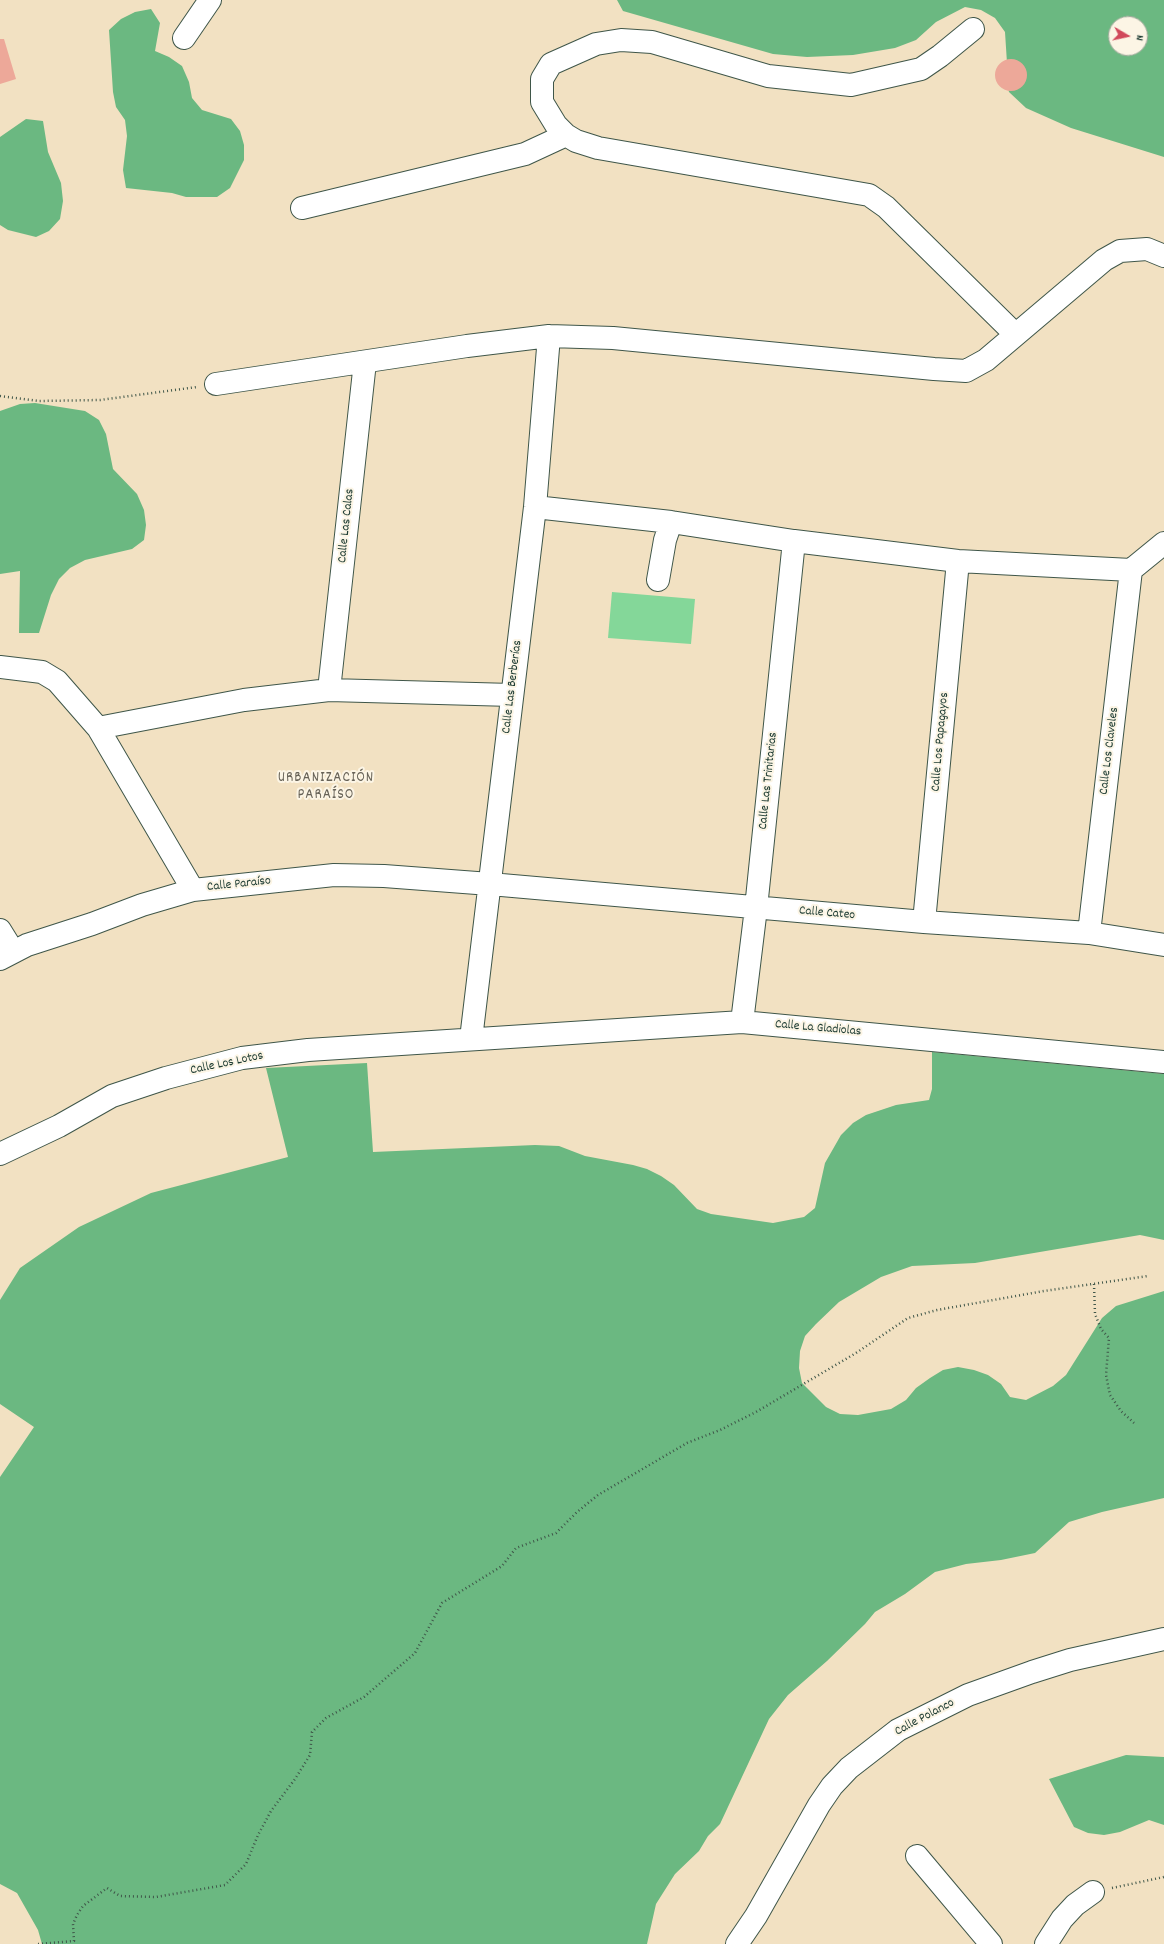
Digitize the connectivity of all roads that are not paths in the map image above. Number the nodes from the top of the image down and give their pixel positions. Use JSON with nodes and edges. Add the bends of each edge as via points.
{"nodes":[{"id":1,"x":210,"y":0,"type":"edge"},
{"id":2,"x":973,"y":29,"type":"dead end"},
{"id":3,"x":184,"y":38,"type":"dead end"},
{"id":4,"x":566,"y":135,"type":"junction"},
{"id":5,"x":302,"y":208,"type":"dead end"},
{"id":6,"x":1164,"y":256,"type":"edge"},
{"id":7,"x":1015,"y":334,"type":"junction"},
{"id":8,"x":549,"y":336,"type":"junction"},
{"id":9,"x":365,"y":362,"type":"junction"},
{"id":10,"x":216,"y":384,"type":"road end"},
{"id":11,"x":535,"y":507,"type":"junction"},
{"id":12,"x":671,"y":522,"type":"junction"},
{"id":13,"x":794,"y":541,"type":"junction"},
{"id":14,"x":1164,"y":543,"type":"edge"},
{"id":15,"x":958,"y":561,"type":"junction"},
{"id":16,"x":1131,"y":570,"type":"junction"},
{"id":17,"x":658,"y":580,"type":"dead end"},
{"id":18,"x":0,"y":667,"type":"edge"},
{"id":19,"x":329,"y":690,"type":"junction"},
{"id":20,"x":512,"y":695,"type":"junction"},
{"id":21,"x":98,"y":728,"type":"junction"},
{"id":22,"x":490,"y":884,"type":"junction"},
{"id":23,"x":193,"y":890,"type":"junction"},
{"id":24,"x":756,"y":908,"type":"junction"},
{"id":25,"x":924,"y":922,"type":"junction"},
{"id":26,"x":0,"y":930,"type":"edge"},
{"id":27,"x":1089,"y":933,"type":"junction"},
{"id":28,"x":1164,"y":945,"type":"edge"},
{"id":29,"x":7,"y":955,"type":"edge"},
{"id":30,"x":742,"y":1022,"type":"junction"},
{"id":31,"x":472,"y":1039,"type":"junction"},
{"id":32,"x":1164,"y":1062,"type":"edge"},
{"id":33,"x":0,"y":1154,"type":"edge"},
{"id":34,"x":1164,"y":1639,"type":"edge"},
{"id":35,"x":916,"y":1856,"type":"dead end"},
{"id":36,"x":1093,"y":1892,"type":"road end"},
{"id":37,"x":737,"y":1944,"type":"edge"},
{"id":38,"x":990,"y":1944,"type":"edge"},
{"id":39,"x":1046,"y":1944,"type":"edge"}],
"edges":[{"from":1,"to":3,"type":"street"},
{"from":2,"to":4,"type":"street","via":[[921,69],[851,85],[768,76],[652,42],[621,40],[596,44],[551,64],[542,79],[542,102],[556,125]]},
{"from":4,"to":5,"type":"street","via":[[525,154]]},
{"from":4,"to":7,"type":"street","via":[[598,148],[869,195],[886,207]]},
{"from":6,"to":7,"type":"street","via":[[1147,249],[1120,250],[1104,260]]},
{"from":7,"to":8,"type":"street","via":[[986,360],[966,370],[953,371],[613,338]]},
{"from":8,"to":9,"type":"street"},
{"from":8,"to":11,"type":"street","name":"Calle Las Berberías"},
{"from":9,"to":10,"type":"street"},
{"from":9,"to":19,"type":"street","name":"Calle Las Calas"},
{"from":11,"to":12,"type":"street"},
{"from":11,"to":20,"type":"street","name":"Calle Las Berberías"},
{"from":12,"to":13,"type":"street"},
{"from":12,"to":17,"type":"street"},
{"from":13,"to":15,"type":"street"},
{"from":13,"to":24,"type":"street","name":"Calle Las Trinitarias"},
{"from":14,"to":16,"type":"street"},
{"from":15,"to":16,"type":"street"},
{"from":15,"to":25,"type":"street","name":"Calle Los Papagayos"},
{"from":16,"to":27,"type":"street","name":"Calle Los Claveles"},
{"from":18,"to":21,"type":"street","via":[[42,672],[57,681]]},
{"from":19,"to":20,"type":"street"},
{"from":19,"to":21,"type":"street","via":[[244,700]]},
{"from":20,"to":22,"type":"street","name":"Calle Las Berberías"},
{"from":21,"to":23,"type":"street"},
{"from":22,"to":23,"type":"street","name":"Calle Paraíso","via":[[334,875]]},
{"from":22,"to":24,"type":"street","name":"Calle Cateo"},
{"from":22,"to":31,"type":"street","name":"Calle Las Berberías"},
{"from":23,"to":29,"type":"street","name":"Calle Paraíso","via":[[142,905]]},
{"from":24,"to":25,"type":"street","name":"Calle Cateo"},
{"from":24,"to":30,"type":"street","name":"Calle Las Trinitarias"},
{"from":25,"to":27,"type":"street","name":"Calle Cateo"},
{"from":26,"to":29,"type":"street"},
{"from":27,"to":28,"type":"street","name":"Calle Cateo"},
{"from":30,"to":31,"type":"street","name":"Calle La Gladiolas"},
{"from":30,"to":32,"type":"street","name":"Calle La Gladiolas"},
{"from":31,"to":33,"type":"street","name":"Calle Los Lotos","via":[[308,1050],[242,1058],[166,1078],[112,1096],[59,1126]]},
{"from":34,"to":37,"type":"street","name":"Calle Polanco","via":[[1070,1660],[1032,1672],[968,1696],[898,1730],[849,1768],[832,1786]]},
{"from":35,"to":38,"type":"street"},
{"from":36,"to":39,"type":"street","via":[[1075,1905]]}]}
